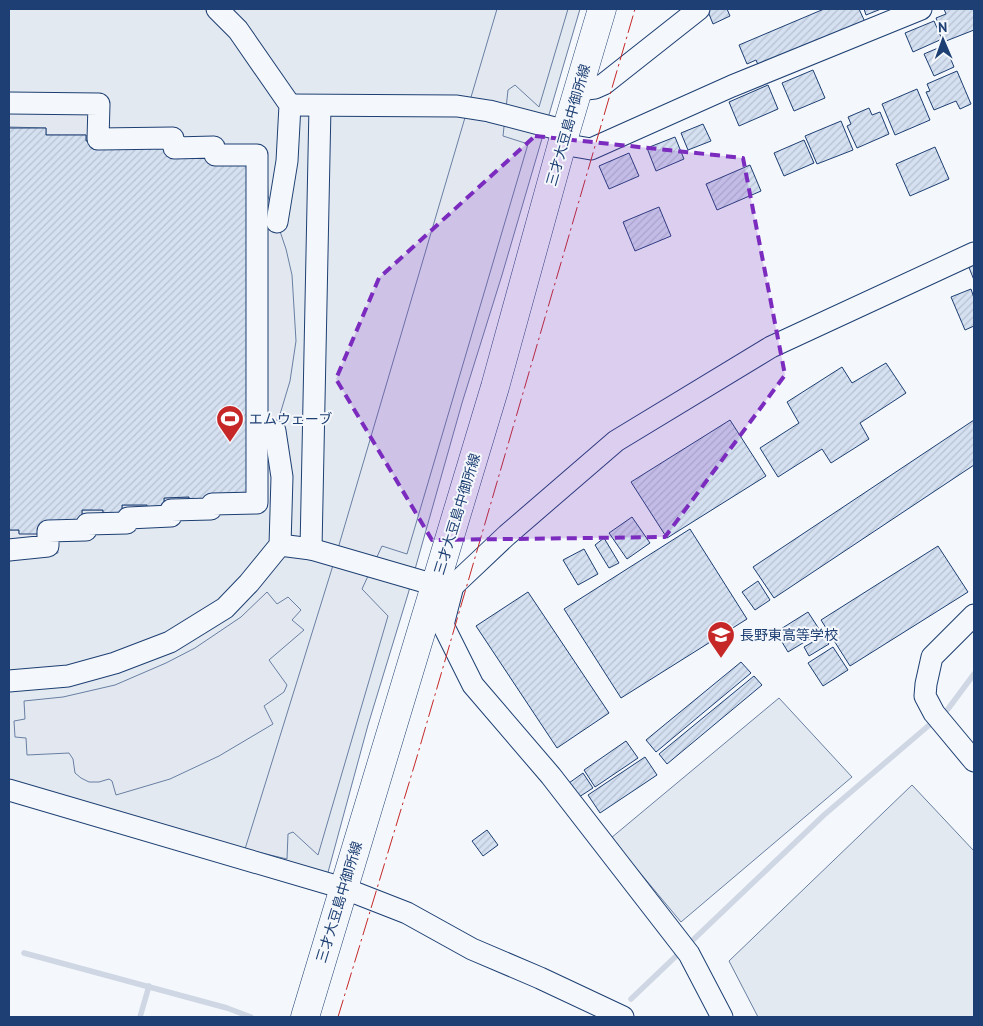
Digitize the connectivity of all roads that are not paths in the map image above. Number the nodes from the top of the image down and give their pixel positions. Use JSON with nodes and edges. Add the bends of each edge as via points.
{"nodes":[{"id":1,"x":217,"y":9,"type":"edge"},
{"id":2,"x":602,"y":9,"type":"edge"},
{"id":3,"x":699,"y":9,"type":"edge"},
{"id":4,"x":921,"y":9,"type":"edge"},
{"id":5,"x":578,"y":90,"type":"junction"},
{"id":6,"x":9,"y":103,"type":"edge"},
{"id":7,"x":290,"y":105,"type":"junction"},
{"id":8,"x":320,"y":106,"type":"junction"},
{"id":9,"x":564,"y":138,"type":"junction"},
{"id":10,"x":276,"y":222,"type":"dead end"},
{"id":11,"x":974,"y":253,"type":"edge"},
{"id":12,"x":276,"y":431,"type":"dead end"},
{"id":13,"x":280,"y":545,"type":"junction"},
{"id":14,"x":311,"y":549,"type":"junction"},
{"id":15,"x":9,"y":550,"type":"edge"},
{"id":16,"x":444,"y":586,"type":"junction"},
{"id":17,"x":974,"y":615,"type":"edge"},
{"id":18,"x":9,"y":681,"type":"edge"},
{"id":19,"x":974,"y":761,"type":"edge"},
{"id":20,"x":9,"y":790,"type":"edge"},
{"id":21,"x":343,"y":888,"type":"junction"},
{"id":22,"x":305,"y":1017,"type":"edge"},
{"id":23,"x":622,"y":1017,"type":"edge"},
{"id":24,"x":722,"y":1017,"type":"edge"}],
"edges":[{"from":1,"to":7,"type":"street","via":[[238,30]]},
{"from":2,"to":5,"type":"main road","name":"三才大豆島中御所線"},
{"from":3,"to":5,"type":"street","via":[[604,84]]},
{"from":4,"to":9,"type":"street","via":[[732,86],[591,149]]},
{"from":5,"to":9,"type":"main road","name":"三才大豆島中御所線"},
{"from":6,"to":15,"type":"street","via":[[99,104],[98,139],[173,138],[174,148],[214,147],[215,155],[257,156],[257,503],[212,504],[211,509],[171,510],[171,516],[128,518],[127,523],[87,524],[86,530],[48,531],[48,546]]},
{"from":7,"to":8,"type":"street"},
{"from":7,"to":10,"type":"street","via":[[287,160]]},
{"from":8,"to":9,"type":"street","via":[[457,106],[489,111]]},
{"from":8,"to":14,"type":"street"},
{"from":9,"to":16,"type":"main road","name":"三才大豆島中御所線"},
{"from":11,"to":16,"type":"street","via":[[771,346],[616,441]]},
{"from":12,"to":13,"type":"street","via":[[282,477]]},
{"from":13,"to":14,"type":"street"},
{"from":13,"to":18,"type":"street","via":[[225,608],[170,642],[115,663],[68,676]]},
{"from":14,"to":16,"type":"street"},
{"from":16,"to":21,"type":"main road","name":"三才大豆島中御所線"},
{"from":16,"to":24,"type":"street","via":[[443,625],[474,686],[551,776],[685,949]]},
{"from":17,"to":19,"type":"street","via":[[932,658],[925,696]]},
{"from":20,"to":21,"type":"street"},
{"from":21,"to":22,"type":"main road","name":"三才大豆島中御所線"},
{"from":21,"to":23,"type":"street","via":[[407,913],[472,949]]}]}
